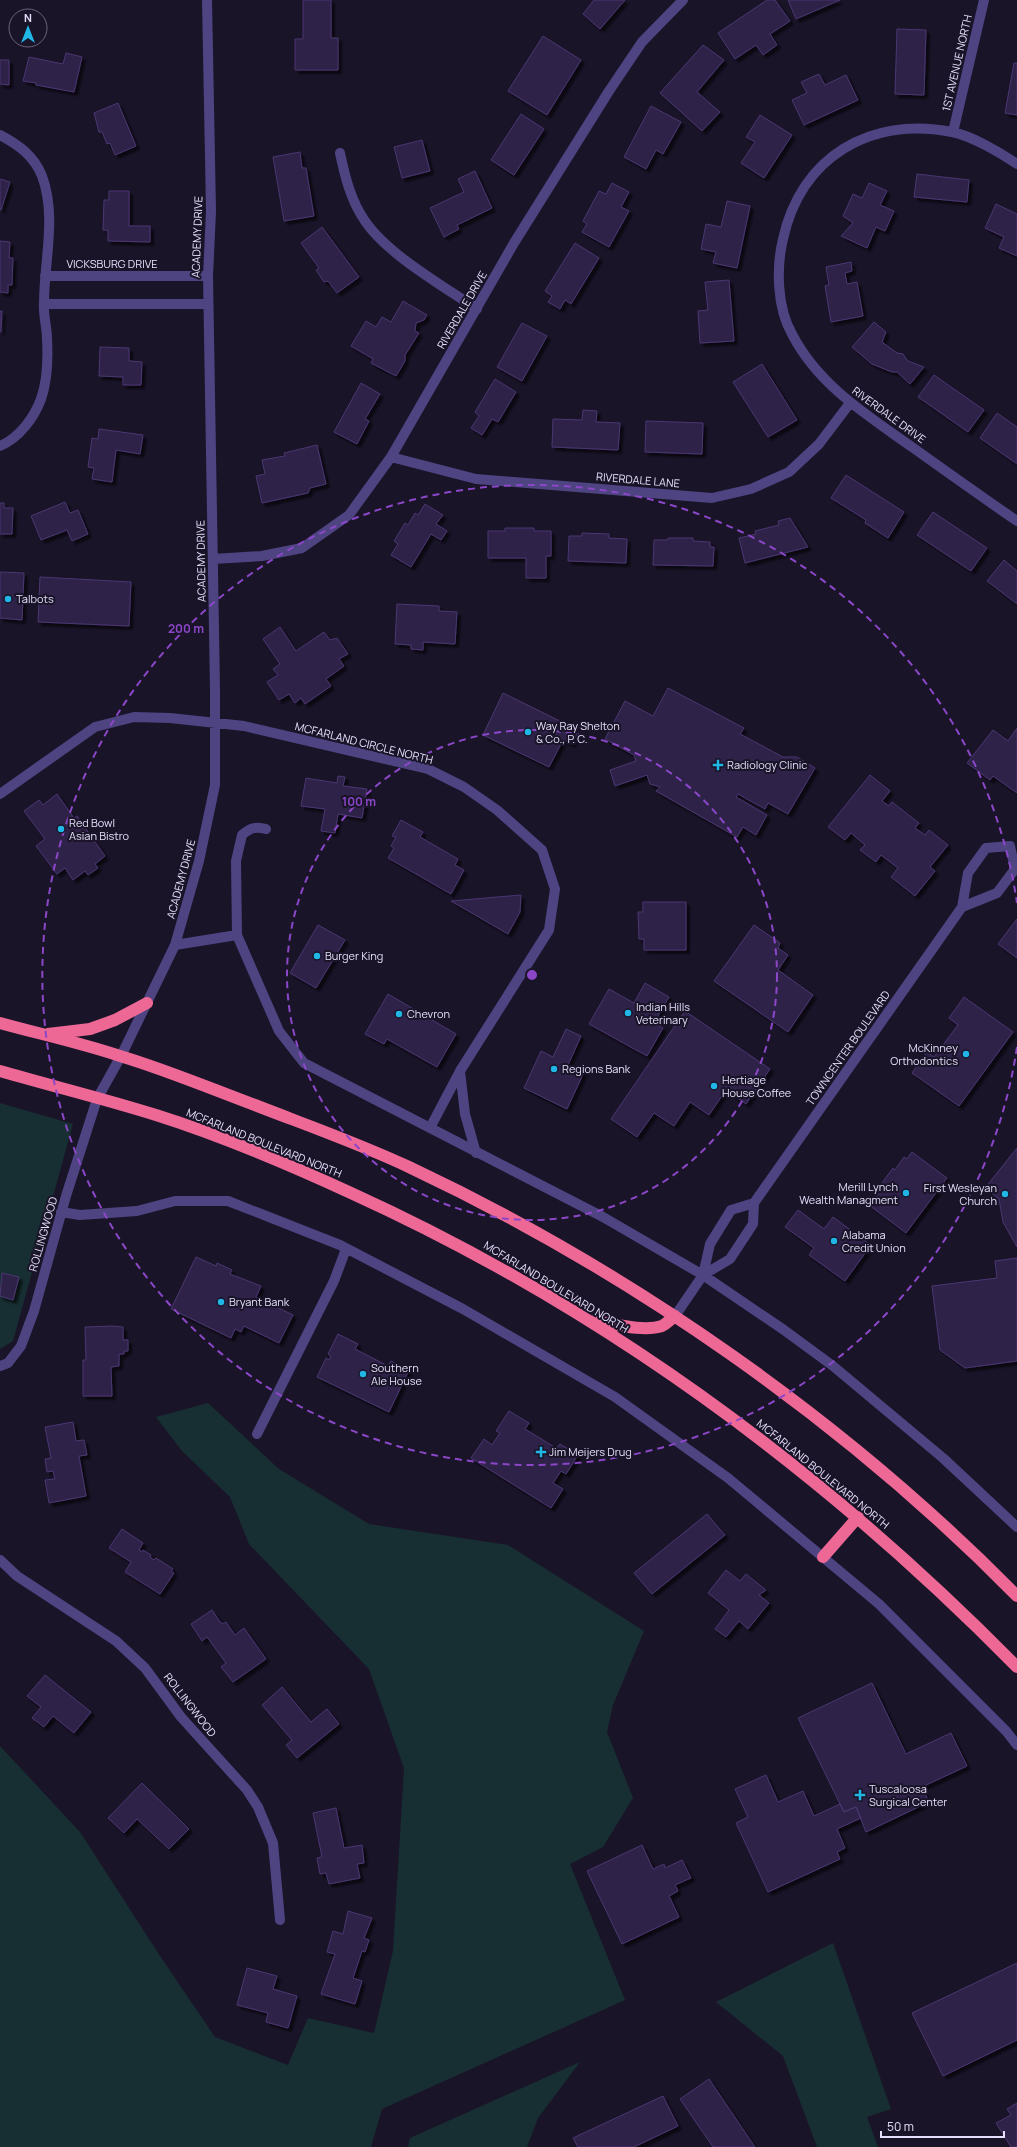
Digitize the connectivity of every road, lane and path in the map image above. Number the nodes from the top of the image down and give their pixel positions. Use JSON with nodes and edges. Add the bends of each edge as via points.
{"nodes":[{"id":1,"x":207,"y":0,"type":"edge"},
{"id":2,"x":683,"y":0,"type":"edge"},
{"id":3,"x":984,"y":0,"type":"edge"},
{"id":4,"x":954,"y":132,"type":"junction"},
{"id":5,"x":0,"y":135,"type":"edge"},
{"id":6,"x":340,"y":153,"type":"dead end"},
{"id":7,"x":1017,"y":164,"type":"edge"},
{"id":8,"x":45,"y":276,"type":"junction"},
{"id":9,"x":208,"y":276,"type":"junction"},
{"id":10,"x":44,"y":304,"type":"junction"},
{"id":11,"x":208,"y":304,"type":"junction"},
{"id":12,"x":477,"y":309,"type":"junction"},
{"id":13,"x":850,"y":403,"type":"junction"},
{"id":14,"x":0,"y":446,"type":"edge"},
{"id":15,"x":391,"y":457,"type":"junction"},
{"id":16,"x":1017,"y":521,"type":"edge"},
{"id":17,"x":213,"y":559,"type":"junction"},
{"id":18,"x":216,"y":723,"type":"junction"},
{"id":19,"x":0,"y":794,"type":"edge"},
{"id":20,"x":266,"y":829,"type":"dead end"},
{"id":21,"x":962,"y":907,"type":"junction"},
{"id":22,"x":237,"y":935,"type":"junction"},
{"id":23,"x":175,"y":945,"type":"junction"},
{"id":24,"x":147,"y":1003,"type":"junction"},
{"id":25,"x":0,"y":1023,"type":"edge"},
{"id":26,"x":43,"y":1035,"type":"junction"},
{"id":27,"x":121,"y":1056,"type":"junction"},
{"id":28,"x":460,"y":1071,"type":"junction"},
{"id":29,"x":0,"y":1072,"type":"edge"},
{"id":30,"x":97,"y":1099,"type":"junction"},
{"id":31,"x":430,"y":1128,"type":"junction"},
{"id":32,"x":476,"y":1153,"type":"junction"},
{"id":33,"x":754,"y":1203,"type":"junction"},
{"id":34,"x":61,"y":1212,"type":"junction"},
{"id":35,"x":346,"y":1249,"type":"junction"},
{"id":36,"x":703,"y":1275,"type":"junction"},
{"id":37,"x":675,"y":1316,"type":"junction"},
{"id":38,"x":588,"y":1320,"type":"junction"},
{"id":39,"x":0,"y":1366,"type":"edge"},
{"id":40,"x":257,"y":1434,"type":"dead end"},
{"id":41,"x":858,"y":1517,"type":"junction"},
{"id":42,"x":1017,"y":1526,"type":"edge"},
{"id":43,"x":823,"y":1557,"type":"junction"},
{"id":44,"x":0,"y":1560,"type":"edge"},
{"id":45,"x":1017,"y":1596,"type":"edge"},
{"id":46,"x":1017,"y":1667,"type":"edge"},
{"id":47,"x":1017,"y":1745,"type":"edge"},
{"id":48,"x":280,"y":1920,"type":"dead end"}],
"edges":[{"from":1,"to":9,"type":"street","name":"ACADEMY DRIVE","via":[[211,211]]},
{"from":2,"to":12,"type":"street","name":"RIVERDALE DRIVE","via":[[642,42],[609,91],[514,243]]},
{"from":3,"to":4,"type":"street","name":"1ST AVENUE NORTH"},
{"from":4,"to":7,"type":"street","name":"RIVERDALE DRIVE","via":[[1000,152]]},
{"from":4,"to":13,"type":"street","name":"RIVERDALE DRIVE","via":[[908,128],[867,135],[833,155],[806,183],[788,218],[779,256],[780,295],[791,333],[812,366]]},
{"from":5,"to":8,"type":"street","via":[[18,144],[32,158],[42,175],[48,194],[49,213]]},
{"from":6,"to":12,"type":"street","via":[[348,186],[357,208],[377,236],[392,250]]},
{"from":8,"to":9,"type":"street","name":"VICKSBURG DRIVE"},
{"from":8,"to":10,"type":"street"},
{"from":9,"to":11,"type":"street","name":"ACADEMY DRIVE"},
{"from":10,"to":11,"type":"street"},
{"from":10,"to":14,"type":"street","via":[[47,339],[41,398],[33,417],[19,433]]},
{"from":11,"to":17,"type":"street","name":"ACADEMY DRIVE"},
{"from":12,"to":15,"type":"street","name":"RIVERDALE DRIVE"},
{"from":13,"to":15,"type":"street","name":"RIVERDALE LANE","via":[[819,444],[789,472],[751,489],[712,498],[476,479]]},
{"from":13,"to":16,"type":"street","name":"RIVERDALE DRIVE"},
{"from":15,"to":17,"type":"street","name":"RIVERDALE DRIVE","via":[[349,515],[302,548],[262,556]]},
{"from":17,"to":18,"type":"street","name":"ACADEMY DRIVE"},
{"from":18,"to":19,"type":"street","name":"MCFARLAND CIRCLE NORTH","via":[[134,717],[95,727]]},
{"from":18,"to":23,"type":"street","name":"ACADEMY DRIVE","via":[[215,785],[199,861]]},
{"from":18,"to":28,"type":"street","name":"MCFARLAND CIRCLE NORTH","via":[[244,726],[428,770],[464,787],[486,802],[542,850],[555,889],[549,930]]},
{"from":20,"to":22,"type":"street","via":[[252,828],[242,835],[236,861]]},
{"from":21,"to":21,"type":"street","via":[[997,893],[1014,869],[1010,846],[986,848],[968,873]]},
{"from":21,"to":33,"type":"street","name":"TOWNCENTER BOULEVARD"},
{"from":22,"to":23,"type":"street"},
{"from":22,"to":31,"type":"street","via":[[279,1031],[304,1064]]},
{"from":23,"to":24,"type":"street","name":"ACADEMY DRIVE"},
{"from":24,"to":26,"type":"highway","via":[[115,1020],[90,1029]]},
{"from":24,"to":27,"type":"street","name":"ACADEMY DRIVE"},
{"from":25,"to":26,"type":"highway"},
{"from":26,"to":27,"type":"highway"},
{"from":27,"to":30,"type":"street","name":"ACADEMY DRIVE"},
{"from":27,"to":37,"type":"highway","via":[[406,1166],[552,1241]]},
{"from":28,"to":31,"type":"street","name":"MCFARLAND CIRCLE NORTH"},
{"from":28,"to":32,"type":"street","via":[[465,1114]]},
{"from":29,"to":30,"type":"highway","name":"MCFARLAND BOULEVARD NORTH"},
{"from":30,"to":34,"type":"street","name":"ROLLINGWOOD"},
{"from":30,"to":38,"type":"highway","name":"MCFARLAND BOULEVARD NORTH","via":[[156,1115],[325,1181],[458,1245]]},
{"from":31,"to":32,"type":"street"},
{"from":32,"to":36,"type":"street","via":[[603,1217]]},
{"from":33,"to":36,"type":"street","via":[[754,1224],[730,1259]]},
{"from":33,"to":36,"type":"street","via":[[731,1210],[710,1244]]},
{"from":34,"to":35,"type":"street","via":[[80,1215],[130,1211],[175,1200],[228,1200]]},
{"from":34,"to":39,"type":"street","name":"ROLLINGWOOD","via":[[34,1311],[21,1346],[8,1363]]},
{"from":35,"to":40,"type":"street","via":[[331,1286]]},
{"from":35,"to":43,"type":"street","via":[[462,1308],[615,1398],[728,1478]]},
{"from":36,"to":37,"type":"street"},
{"from":36,"to":42,"type":"street","via":[[833,1366],[943,1458]]},
{"from":37,"to":38,"type":"highway","via":[[662,1326],[649,1327],[629,1327]]},
{"from":37,"to":45,"type":"highway","via":[[741,1362],[849,1444],[947,1528]]},
{"from":38,"to":41,"type":"highway","name":"MCFARLAND BOULEVARD NORTH","via":[[737,1421]]},
{"from":41,"to":43,"type":"highway"},
{"from":41,"to":46,"type":"highway","name":"MCFARLAND BOULEVARD NORTH","via":[[944,1595]]},
{"from":43,"to":47,"type":"street","via":[[879,1604]]},
{"from":44,"to":48,"type":"street","name":"ROLLINGWOOD","via":[[17,1576],[116,1641],[146,1668],[181,1717],[246,1790],[258,1807],[273,1843]]}]}
